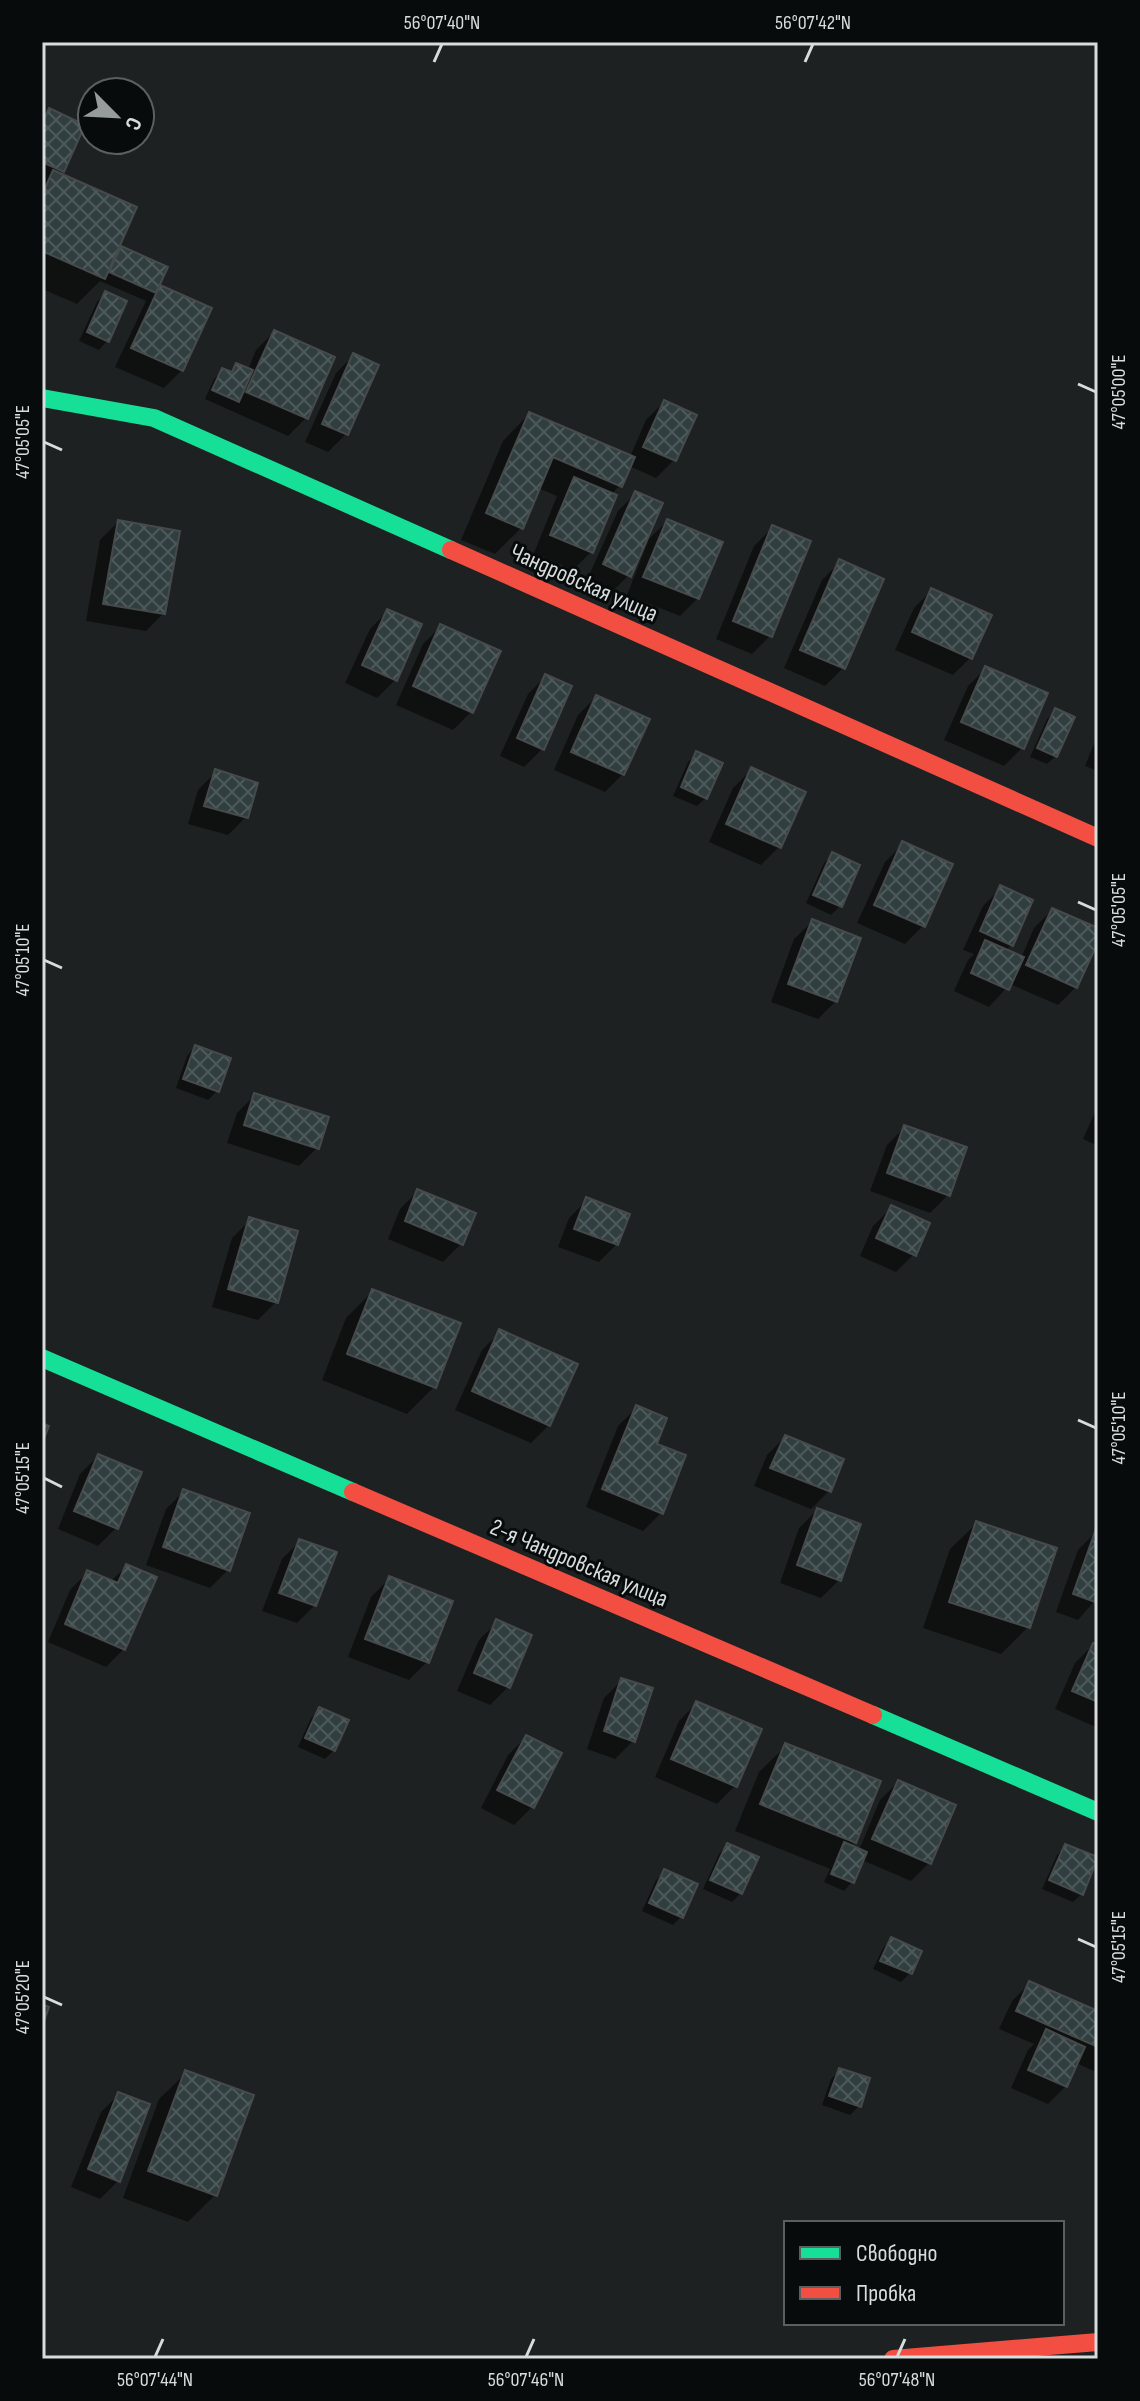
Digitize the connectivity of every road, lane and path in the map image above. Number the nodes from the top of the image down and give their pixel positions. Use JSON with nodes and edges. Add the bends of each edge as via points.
{"nodes":[{"id":1,"x":42,"y":398,"type":"edge"},
{"id":2,"x":1098,"y":838,"type":"edge"},
{"id":3,"x":42,"y":1358,"type":"edge"},
{"id":4,"x":1098,"y":1812,"type":"edge"},
{"id":5,"x":1098,"y":2342,"type":"edge"},
{"id":6,"x":893,"y":2359,"type":"edge"}],
"edges":[{"from":1,"to":2,"type":"street","name":"Чандровская улица","via":[[154,418]]},
{"from":3,"to":4,"type":"street","name":"2-я Чандровская улица"},
{"from":5,"to":6,"type":"street"}]}
